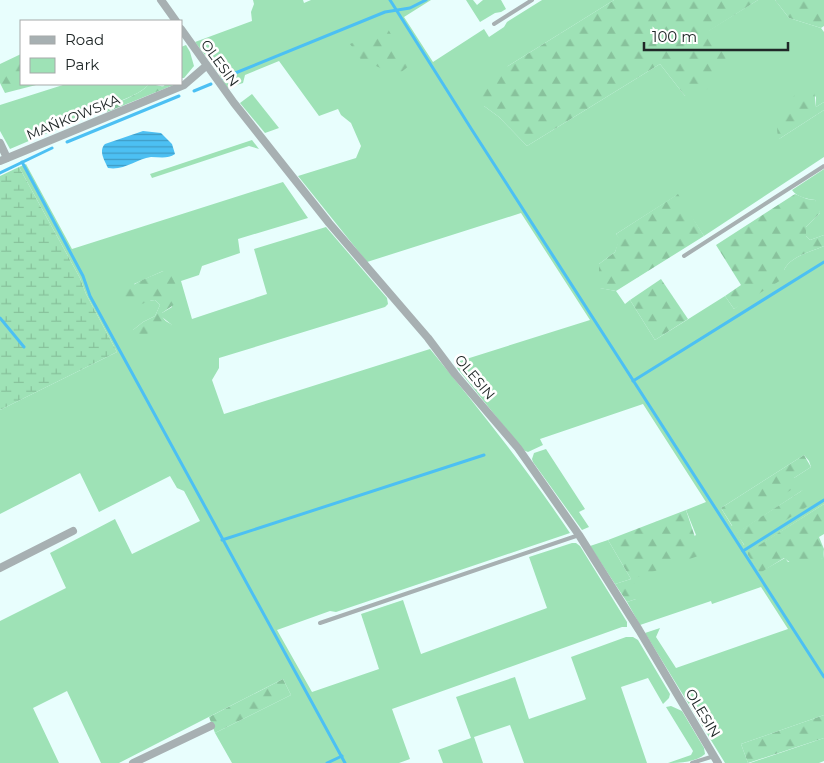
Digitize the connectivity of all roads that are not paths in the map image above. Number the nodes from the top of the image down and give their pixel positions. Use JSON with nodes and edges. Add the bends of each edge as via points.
{"nodes":[{"id":1,"x":161,"y":0,"type":"edge"},
{"id":2,"x":532,"y":0,"type":"edge"},
{"id":3,"x":175,"y":20,"type":"edge"},
{"id":4,"x":494,"y":24,"type":"dead end"},
{"id":5,"x":182,"y":30,"type":"edge"},
{"id":6,"x":206,"y":66,"type":"junction"},
{"id":7,"x":0,"y":143,"type":"edge"},
{"id":8,"x":3,"y":160,"type":"edge"},
{"id":9,"x":824,"y":166,"type":"edge"},
{"id":10,"x":684,"y":256,"type":"dead end"},
{"id":11,"x":73,"y":531,"type":"dead end"},
{"id":12,"x":579,"y":535,"type":"junction"},
{"id":13,"x":0,"y":568,"type":"edge"},
{"id":14,"x":320,"y":623,"type":"dead end"},
{"id":15,"x":210,"y":726,"type":"dead end"},
{"id":16,"x":714,"y":756,"type":"junction"},
{"id":17,"x":133,"y":763,"type":"edge"},
{"id":18,"x":692,"y":763,"type":"edge"},
{"id":19,"x":718,"y":763,"type":"edge"}],
"edges":[{"from":1,"to":3,"type":"street"},
{"from":2,"to":4,"type":"lane"},
{"from":5,"to":6,"type":"street","name":"OLESIN"},
{"from":6,"to":8,"type":"street","name":"MAŃKOWSKA","via":[[184,85]]},
{"from":6,"to":12,"type":"street","name":"OLESIN","via":[[329,224],[518,448]]},
{"from":7,"to":8,"type":"street"},
{"from":9,"to":10,"type":"lane"},
{"from":11,"to":13,"type":"street"},
{"from":12,"to":14,"type":"lane"},
{"from":12,"to":16,"type":"street","name":"OLESIN"},
{"from":15,"to":17,"type":"street"},
{"from":16,"to":18,"type":"lane"},
{"from":16,"to":19,"type":"street","name":"OLESIN"}]}
